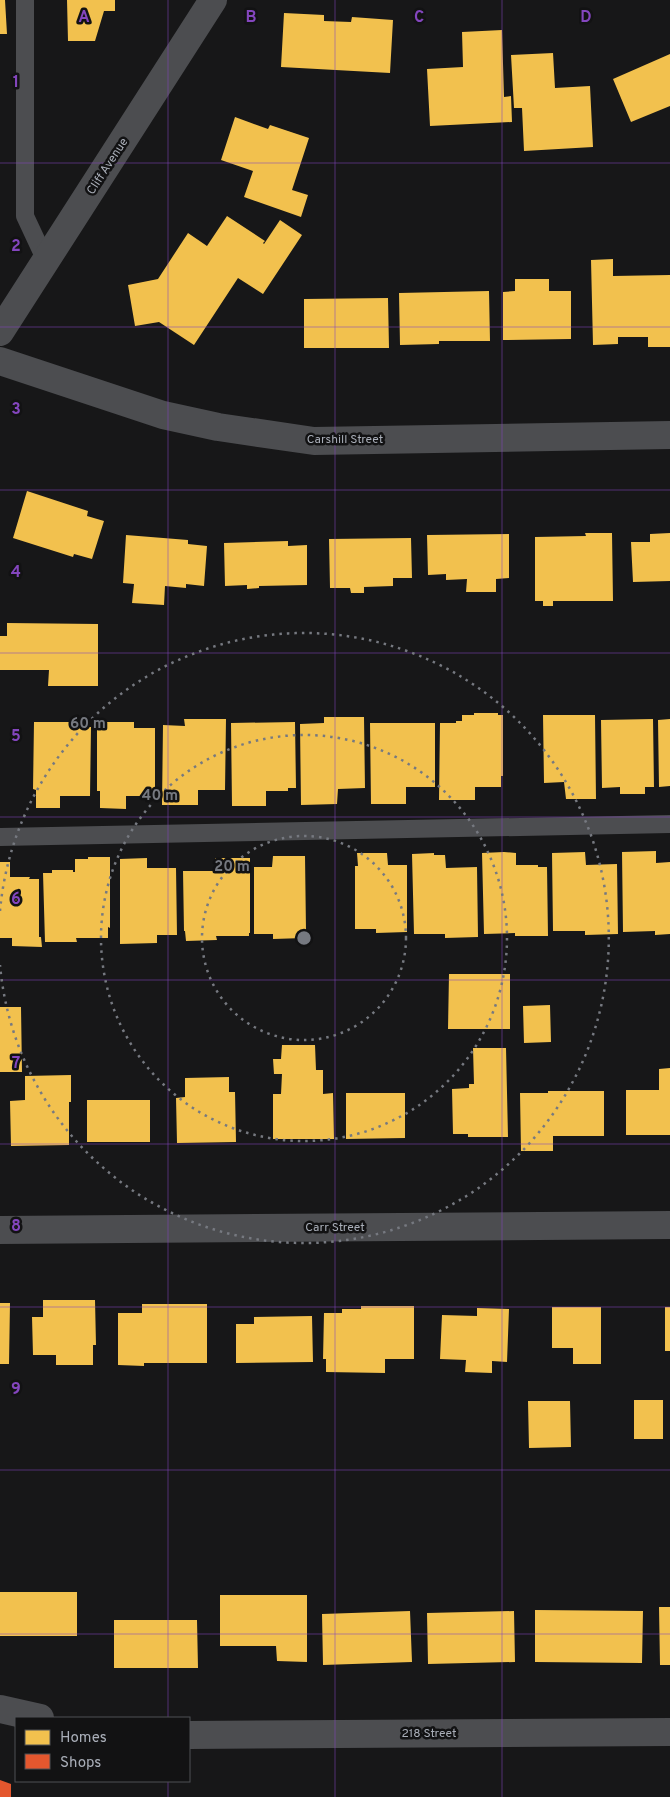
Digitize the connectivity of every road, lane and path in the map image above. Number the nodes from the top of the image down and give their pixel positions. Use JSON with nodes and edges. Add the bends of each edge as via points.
{"nodes":[{"id":1,"x":25,"y":0,"type":"edge"},
{"id":2,"x":213,"y":0,"type":"edge"},
{"id":3,"x":46,"y":261,"type":"junction"},
{"id":4,"x":0,"y":332,"type":"edge"},
{"id":5,"x":0,"y":361,"type":"edge"},
{"id":6,"x":670,"y":435,"type":"edge"},
{"id":7,"x":670,"y":824,"type":"edge"},
{"id":8,"x":0,"y":837,"type":"edge"},
{"id":9,"x":670,"y":1224,"type":"edge"},
{"id":10,"x":0,"y":1230,"type":"edge"},
{"id":11,"x":0,"y":1709,"type":"edge"},
{"id":12,"x":36,"y":1717,"type":"edge"},
{"id":13,"x":670,"y":1732,"type":"edge"},
{"id":14,"x":190,"y":1735,"type":"edge"}],
"edges":[{"from":1,"to":3,"type":"lane","via":[[26,216]]},
{"from":2,"to":3,"type":"street","name":"Cliff Avenue"},
{"from":3,"to":4,"type":"street","name":"Cliff Avenue"},
{"from":5,"to":6,"type":"street","name":"Carshill Street","via":[[163,415],[218,428],[314,441]]},
{"from":7,"to":8,"type":"lane"},
{"from":9,"to":10,"type":"street","name":"Carr Street"},
{"from":11,"to":12,"type":"street"},
{"from":13,"to":14,"type":"street","name":"218 Street"}]}
